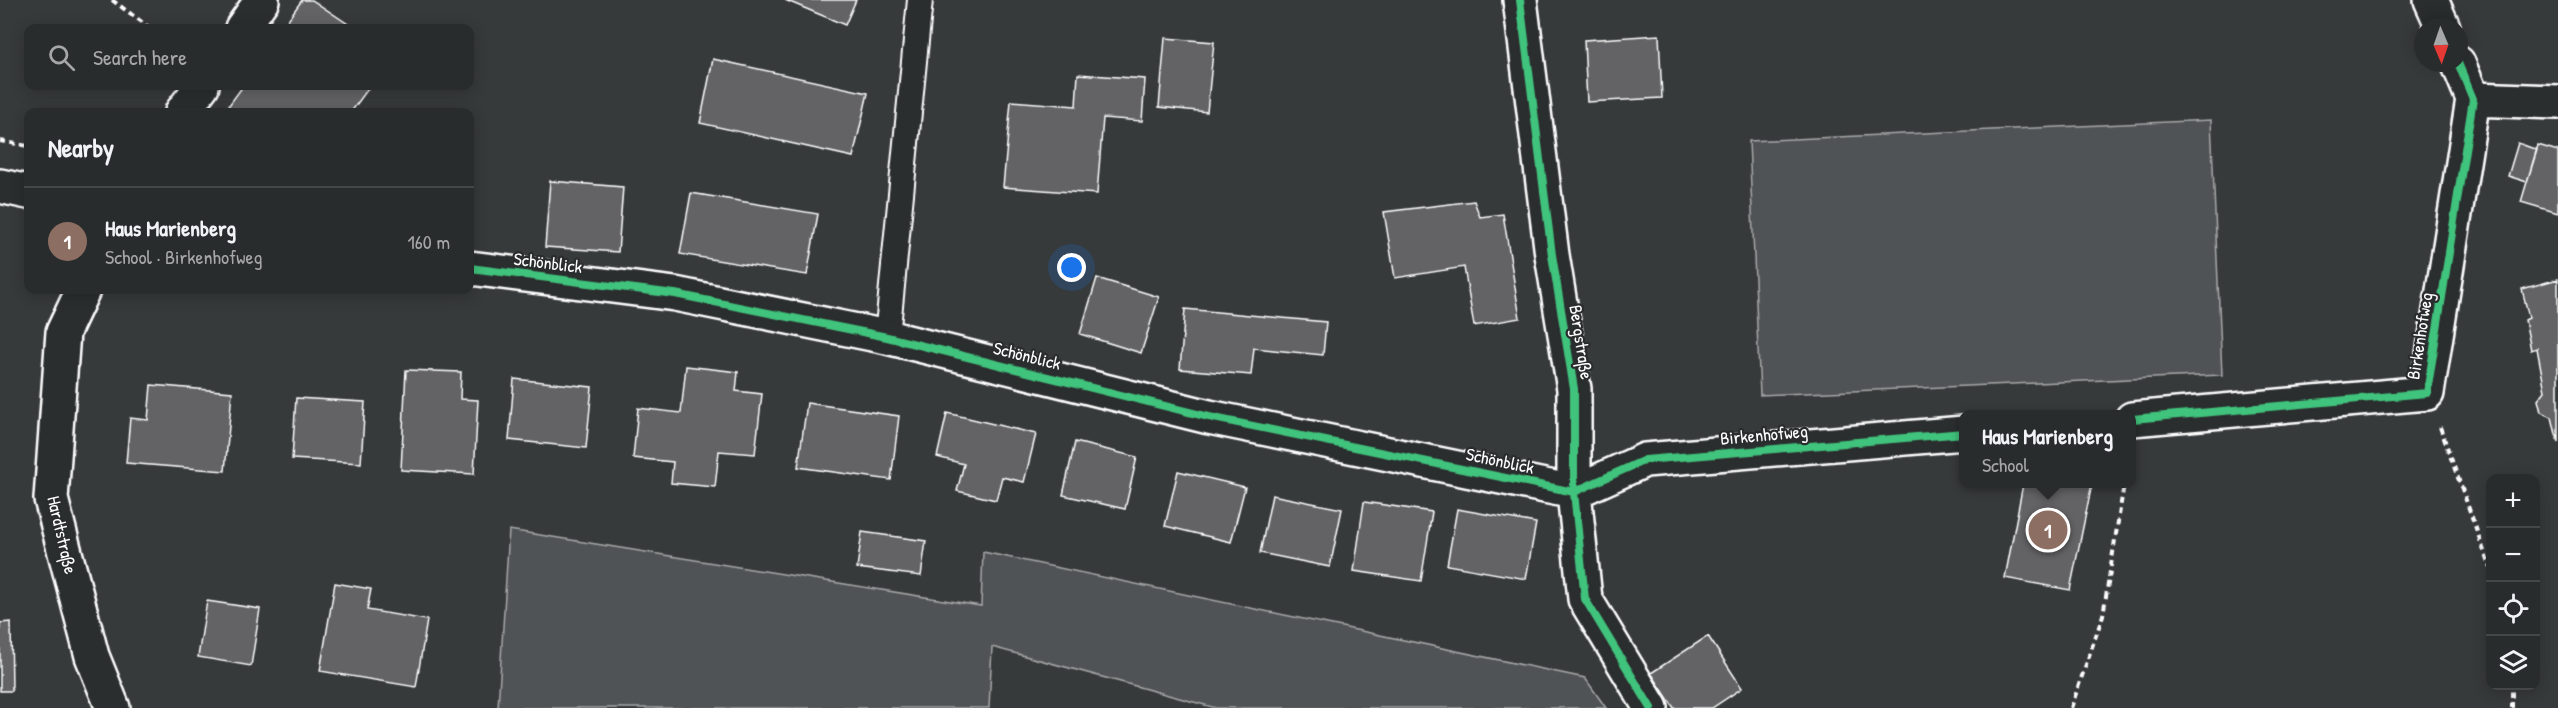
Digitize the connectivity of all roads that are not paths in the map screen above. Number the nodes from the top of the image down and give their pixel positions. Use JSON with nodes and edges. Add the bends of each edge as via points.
{"nodes":[{"id":1,"x":262,"y":0,"type":"edge"},
{"id":2,"x":920,"y":0,"type":"edge"},
{"id":3,"x":1520,"y":0,"type":"edge"},
{"id":4,"x":2431,"y":0,"type":"edge"},
{"id":5,"x":2439,"y":18,"type":"edge"},
{"id":6,"x":245,"y":24,"type":"edge"},
{"id":7,"x":2462,"y":72,"type":"edge"},
{"id":8,"x":198,"y":90,"type":"edge"},
{"id":9,"x":2473,"y":99,"type":"junction"},
{"id":10,"x":2558,"y":102,"type":"edge"},
{"id":11,"x":185,"y":108,"type":"edge"},
{"id":12,"x":0,"y":186,"type":"edge"},
{"id":13,"x":24,"y":191,"type":"edge"},
{"id":14,"x":474,"y":269,"type":"edge"},
{"id":15,"x":81,"y":294,"type":"edge"},
{"id":16,"x":887,"y":337,"type":"junction"},
{"id":17,"x":2136,"y":419,"type":"edge"},
{"id":18,"x":1959,"y":433,"type":"edge"},
{"id":19,"x":1574,"y":492,"type":"junction"},
{"id":20,"x":113,"y":708,"type":"edge"},
{"id":21,"x":1651,"y":708,"type":"edge"}],
"edges":[{"from":1,"to":6,"type":"street"},
{"from":2,"to":16,"type":"lane"},
{"from":3,"to":19,"type":"street","name":"Bergstraße","via":[[1552,255],[1574,389]]},
{"from":4,"to":5,"type":"street"},
{"from":7,"to":9,"type":"street"},
{"from":8,"to":11,"type":"street"},
{"from":9,"to":10,"type":"street"},
{"from":9,"to":17,"type":"street","name":"Birkenhofweg","via":[[2427,393]]},
{"from":12,"to":13,"type":"street"},
{"from":14,"to":16,"type":"street","name":"Schönblick","via":[[675,294]]},
{"from":15,"to":20,"type":"street","name":"Hardtstraße","via":[[63,332],[51,499],[92,656]]},
{"from":16,"to":19,"type":"street","name":"Schönblick","via":[[1209,417]]},
{"from":18,"to":19,"type":"street","name":"Birkenhofweg","via":[[1644,460]]},
{"from":19,"to":21,"type":"street","name":"Bergstraße","via":[[1585,599]]}]}
